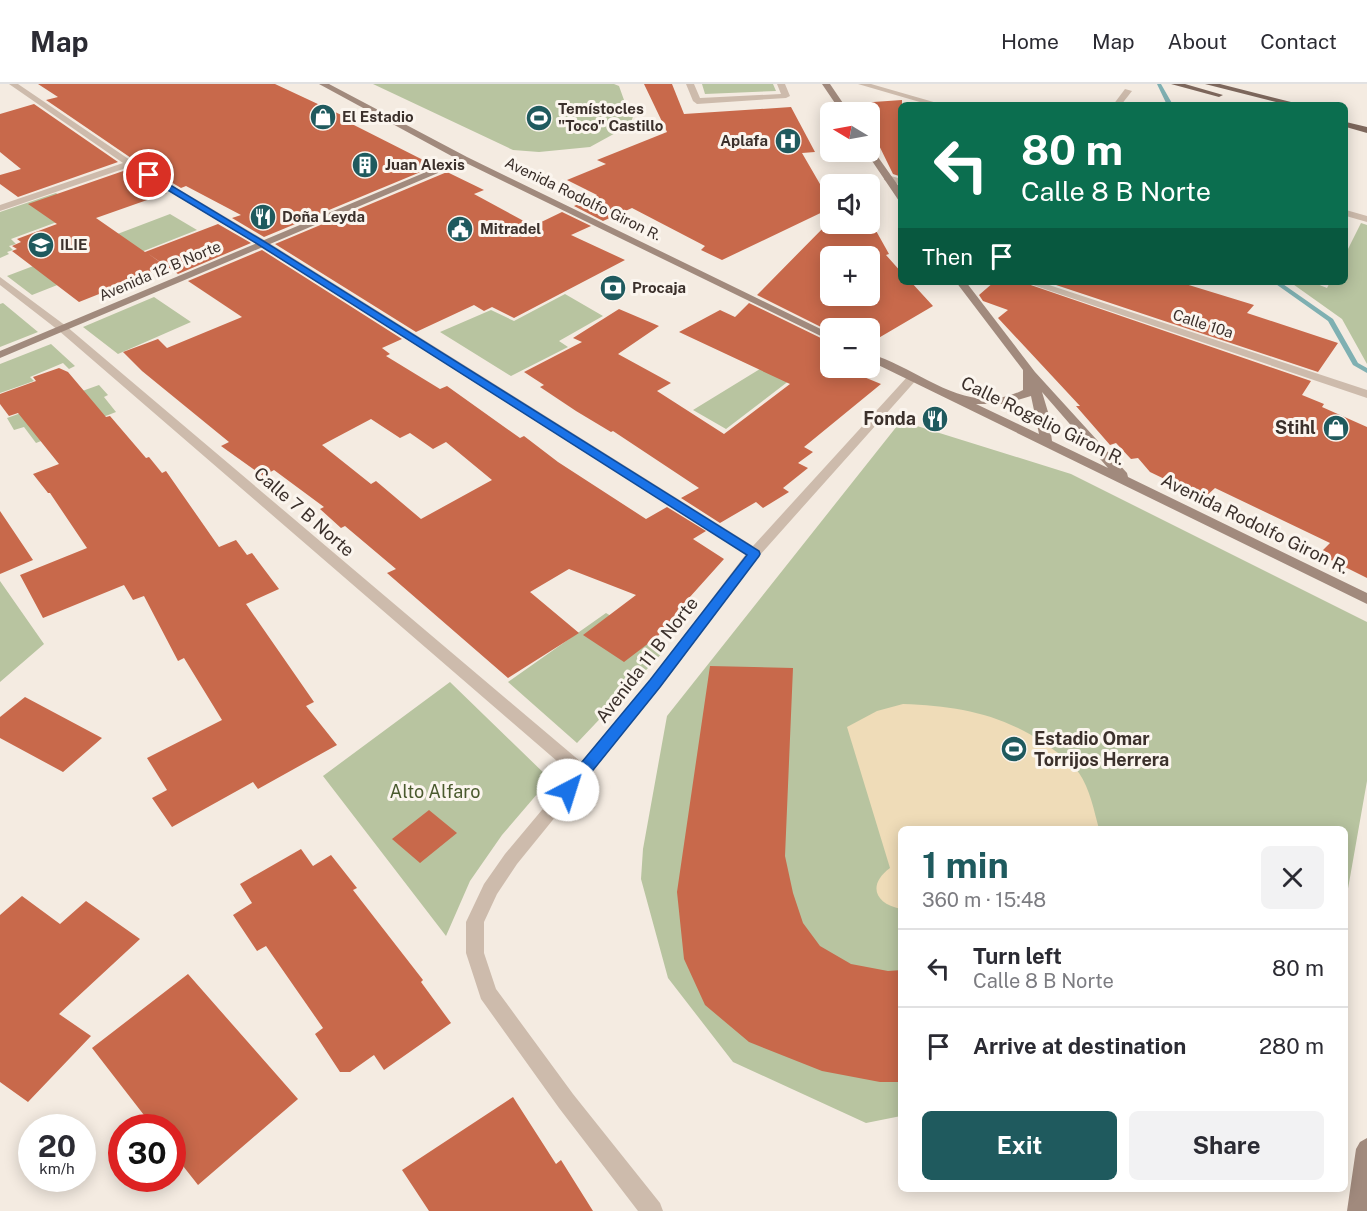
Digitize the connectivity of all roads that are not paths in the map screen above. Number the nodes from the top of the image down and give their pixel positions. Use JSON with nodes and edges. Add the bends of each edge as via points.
{"nodes":[{"id":1,"x":13,"y":84,"type":"edge"},
{"id":2,"x":323,"y":84,"type":"edge"},
{"id":3,"x":690,"y":84,"type":"edge"},
{"id":4,"x":781,"y":84,"type":"edge"},
{"id":5,"x":826,"y":84,"type":"edge"},
{"id":6,"x":862,"y":84,"type":"edge"},
{"id":7,"x":1175,"y":84,"type":"edge"},
{"id":8,"x":1209,"y":84,"type":"edge"},
{"id":9,"x":1128,"y":91,"type":"dead end"},
{"id":10,"x":838,"y":102,"type":"edge"},
{"id":11,"x":929,"y":102,"type":"edge"},
{"id":12,"x":1119,"y":102,"type":"edge"},
{"id":13,"x":1250,"y":102,"type":"edge"},
{"id":14,"x":1286,"y":102,"type":"edge"},
{"id":15,"x":1348,"y":116,"type":"edge"},
{"id":16,"x":1367,"y":121,"type":"edge"},
{"id":17,"x":1348,"y":125,"type":"edge"},
{"id":18,"x":1367,"y":130,"type":"edge"},
{"id":19,"x":464,"y":159,"type":"junction"},
{"id":20,"x":876,"y":162,"type":"edge"},
{"id":21,"x":130,"y":164,"type":"junction"},
{"id":22,"x":886,"y":178,"type":"junction"},
{"id":23,"x":898,"y":181,"type":"edge"},
{"id":24,"x":898,"y":194,"type":"edge"},
{"id":25,"x":0,"y":208,"type":"edge"},
{"id":26,"x":1348,"y":214,"type":"edge"},
{"id":27,"x":1367,"y":219,"type":"edge"},
{"id":28,"x":262,"y":243,"type":"junction"},
{"id":29,"x":0,"y":280,"type":"edge"},
{"id":30,"x":963,"y":285,"type":"edge"},
{"id":31,"x":1038,"y":285,"type":"edge"},
{"id":32,"x":62,"y":328,"type":"junction"},
{"id":33,"x":820,"y":333,"type":"edge"},
{"id":34,"x":0,"y":355,"type":"edge"},
{"id":35,"x":880,"y":362,"type":"edge"},
{"id":36,"x":1029,"y":370,"type":"junction"},
{"id":37,"x":912,"y":378,"type":"junction"},
{"id":38,"x":944,"y":394,"type":"junction"},
{"id":39,"x":1367,"y":394,"type":"edge"},
{"id":40,"x":1046,"y":443,"type":"junction"},
{"id":41,"x":1126,"y":481,"type":"junction"},
{"id":42,"x":754,"y":554,"type":"junction"},
{"id":43,"x":1367,"y":598,"type":"edge"},
{"id":44,"x":582,"y":773,"type":"junction"},
{"id":45,"x":1367,"y":1149,"type":"edge"},
{"id":46,"x":652,"y":1211,"type":"edge"},
{"id":47,"x":1358,"y":1211,"type":"edge"}],
"edges":[{"from":1,"to":21,"type":"street"},
{"from":2,"to":19,"type":"main road","name":"Avenida Rodolfo Giron R."},
{"from":3,"to":4,"type":"street","via":[[698,101],[786,96]]},
{"from":5,"to":10,"type":"main road"},
{"from":6,"to":11,"type":"street"},
{"from":7,"to":13,"type":"main road"},
{"from":8,"to":14,"type":"main road"},
{"from":9,"to":12,"type":"street"},
{"from":15,"to":16,"type":"main road"},
{"from":17,"to":18,"type":"main road"},
{"from":19,"to":28,"type":"main road","name":"Avenida 12 B Norte"},
{"from":19,"to":33,"type":"main road","name":"Avenida Rodolfo Giron R."},
{"from":20,"to":22,"type":"main road"},
{"from":21,"to":25,"type":"street"},
{"from":21,"to":28,"type":"street"},
{"from":22,"to":23,"type":"street"},
{"from":22,"to":24,"type":"main road"},
{"from":26,"to":27,"type":"street"},
{"from":28,"to":32,"type":"main road","name":"Avenida 12 B Norte"},
{"from":28,"to":42,"type":"street"},
{"from":29,"to":32,"type":"street","name":"Calle 7 B Norte"},
{"from":30,"to":36,"type":"main road"},
{"from":31,"to":39,"type":"street","name":"Calle 10a"},
{"from":32,"to":34,"type":"main road","name":"Avenida 12 B Norte"},
{"from":32,"to":44,"type":"street","name":"Calle 7 B Norte"},
{"from":35,"to":37,"type":"main road"},
{"from":36,"to":38,"type":"main road","via":[[1029,392],[1018,398],[990,402]]},
{"from":36,"to":40,"type":"main road","via":[[1042,412]]},
{"from":36,"to":41,"type":"main road"},
{"from":37,"to":38,"type":"main road"},
{"from":37,"to":42,"type":"street","name":"Avenida 11 B Norte"},
{"from":38,"to":40,"type":"main road","name":"Calle Rogelio Giron R."},
{"from":40,"to":41,"type":"main road","name":"Calle Rogelio Giron R."},
{"from":41,"to":43,"type":"main road","name":"Avenida Rodolfo Giron R."},
{"from":42,"to":44,"type":"street","name":"Avenida 11 B Norte"},
{"from":44,"to":46,"type":"street","name":"Avenida 11 B Norte","via":[[490,889],[475,922],[475,953],[488,993]]},
{"from":45,"to":47,"type":"main road"}]}
